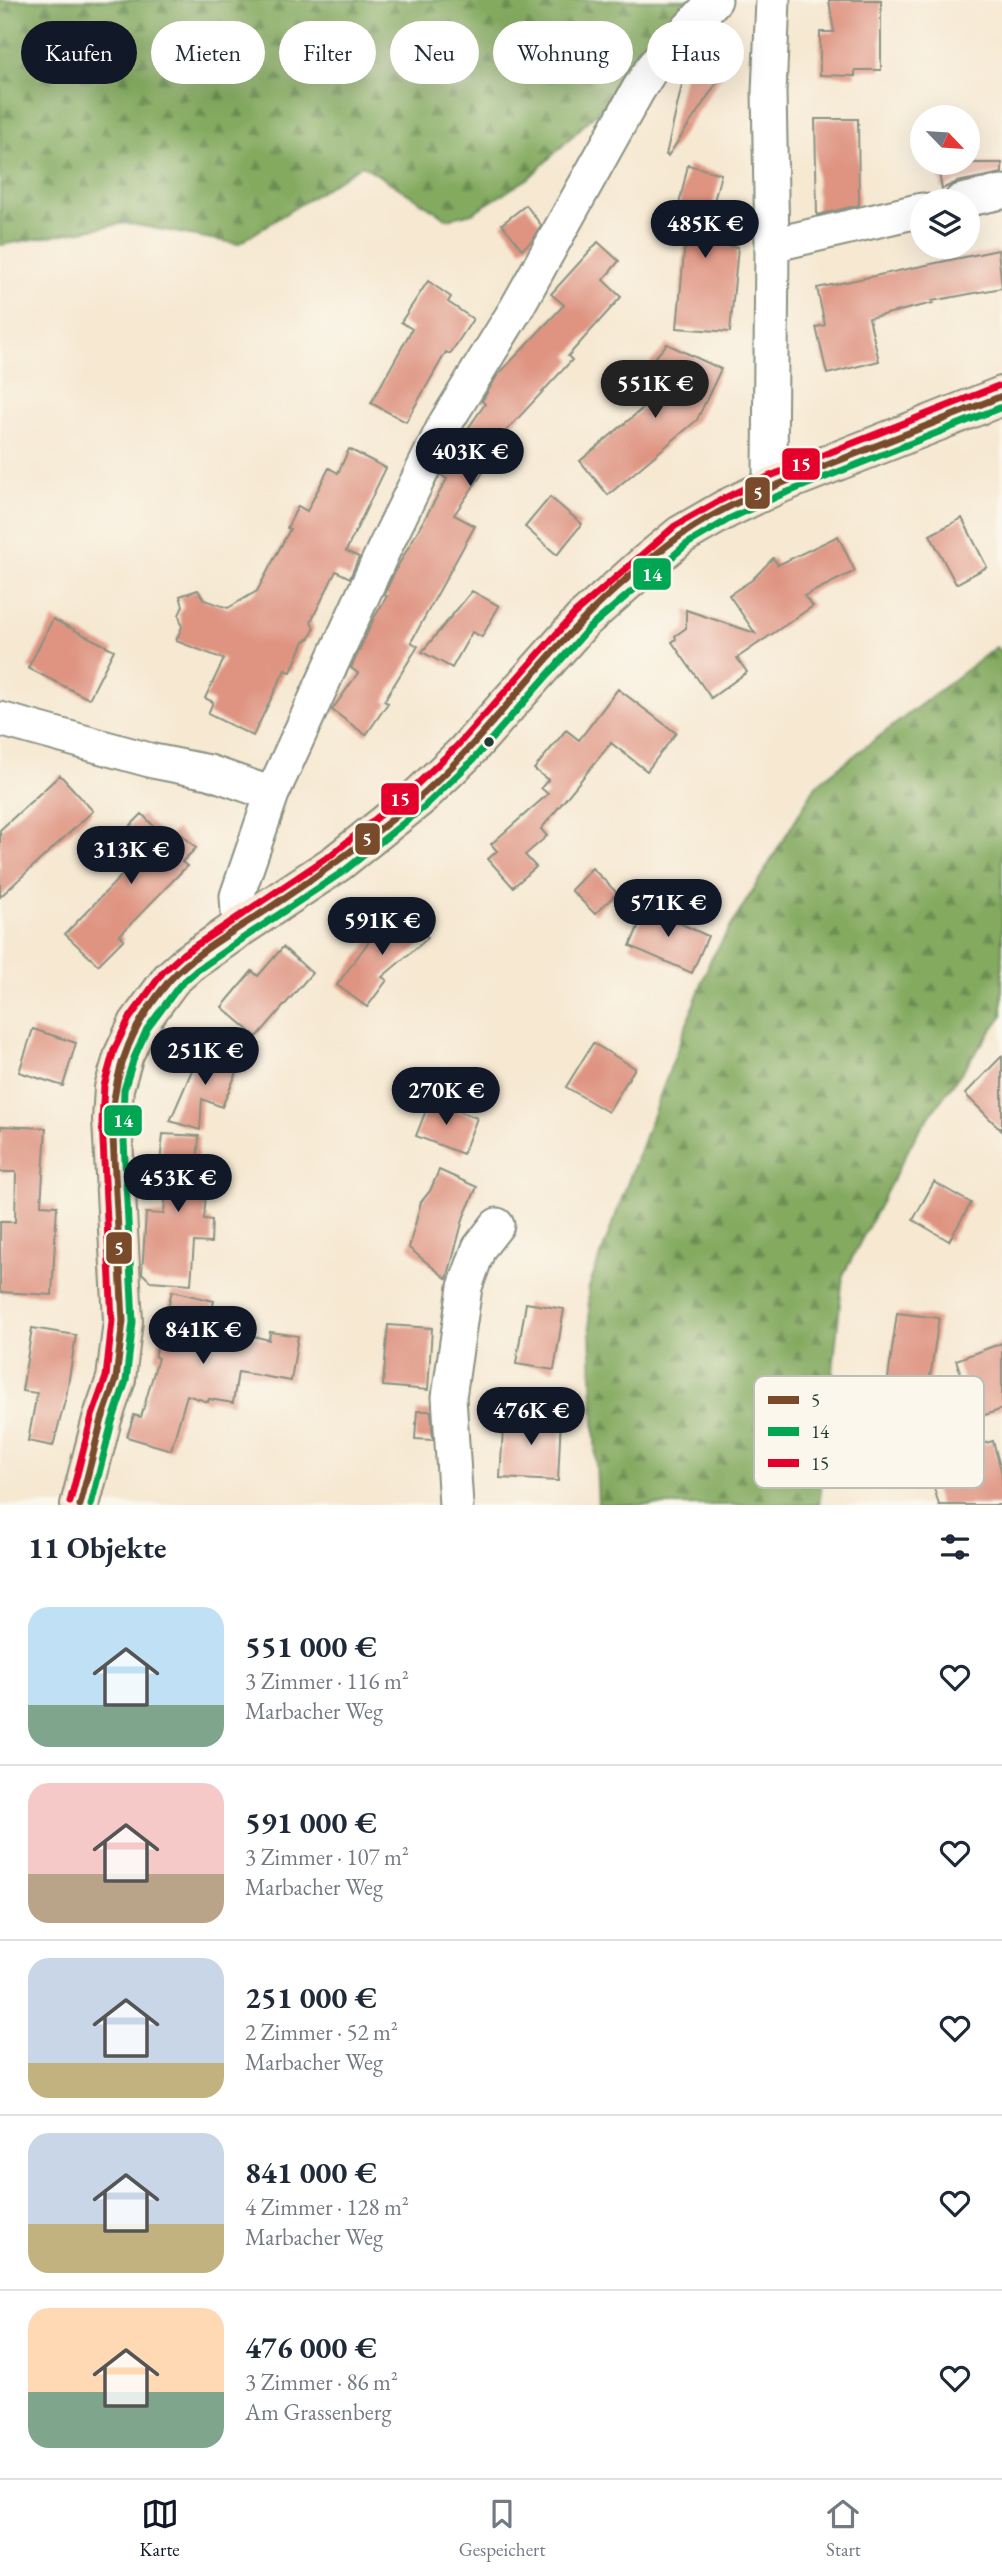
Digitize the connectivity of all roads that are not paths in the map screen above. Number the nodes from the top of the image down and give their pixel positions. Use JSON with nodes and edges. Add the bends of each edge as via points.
{"nodes":[{"id":1,"x":715,"y":0,"type":"edge"},
{"id":2,"x":773,"y":0,"type":"edge"},
{"id":3,"x":1002,"y":192,"type":"edge"},
{"id":4,"x":980,"y":197,"type":"edge"},
{"id":5,"x":910,"y":213,"type":"edge"},
{"id":6,"x":772,"y":245,"type":"junction"},
{"id":7,"x":1002,"y":396,"type":"edge"},
{"id":8,"x":774,"y":486,"type":"junction"},
{"id":9,"x":0,"y":719,"type":"edge"},
{"id":10,"x":272,"y":794,"type":"junction"},
{"id":11,"x":239,"y":928,"type":"junction"},
{"id":12,"x":497,"y":1225,"type":"dead end"},
{"id":13,"x":80,"y":1505,"type":"edge"},
{"id":14,"x":456,"y":1505,"type":"edge"}],
"edges":[{"from":1,"to":10,"type":"street","via":[[654,65],[446,424]]},
{"from":2,"to":6,"type":"street","via":[[769,92]]},
{"from":3,"to":4,"type":"street"},
{"from":5,"to":6,"type":"street"},
{"from":6,"to":8,"type":"street","via":[[770,471]]},
{"from":7,"to":8,"type":"main road"},
{"from":8,"to":11,"type":"main road","via":[[681,535],[647,563],[582,621],[464,754],[416,799],[337,863]]},
{"from":9,"to":10,"type":"street","via":[[209,772]]},
{"from":10,"to":11,"type":"street","via":[[237,896]]},
{"from":11,"to":13,"type":"main road","via":[[189,963],[159,994],[138,1024],[114,1088],[111,1120],[122,1343]]},
{"from":12,"to":14,"type":"street","via":[[479,1248],[465,1287],[449,1396]]}]}
